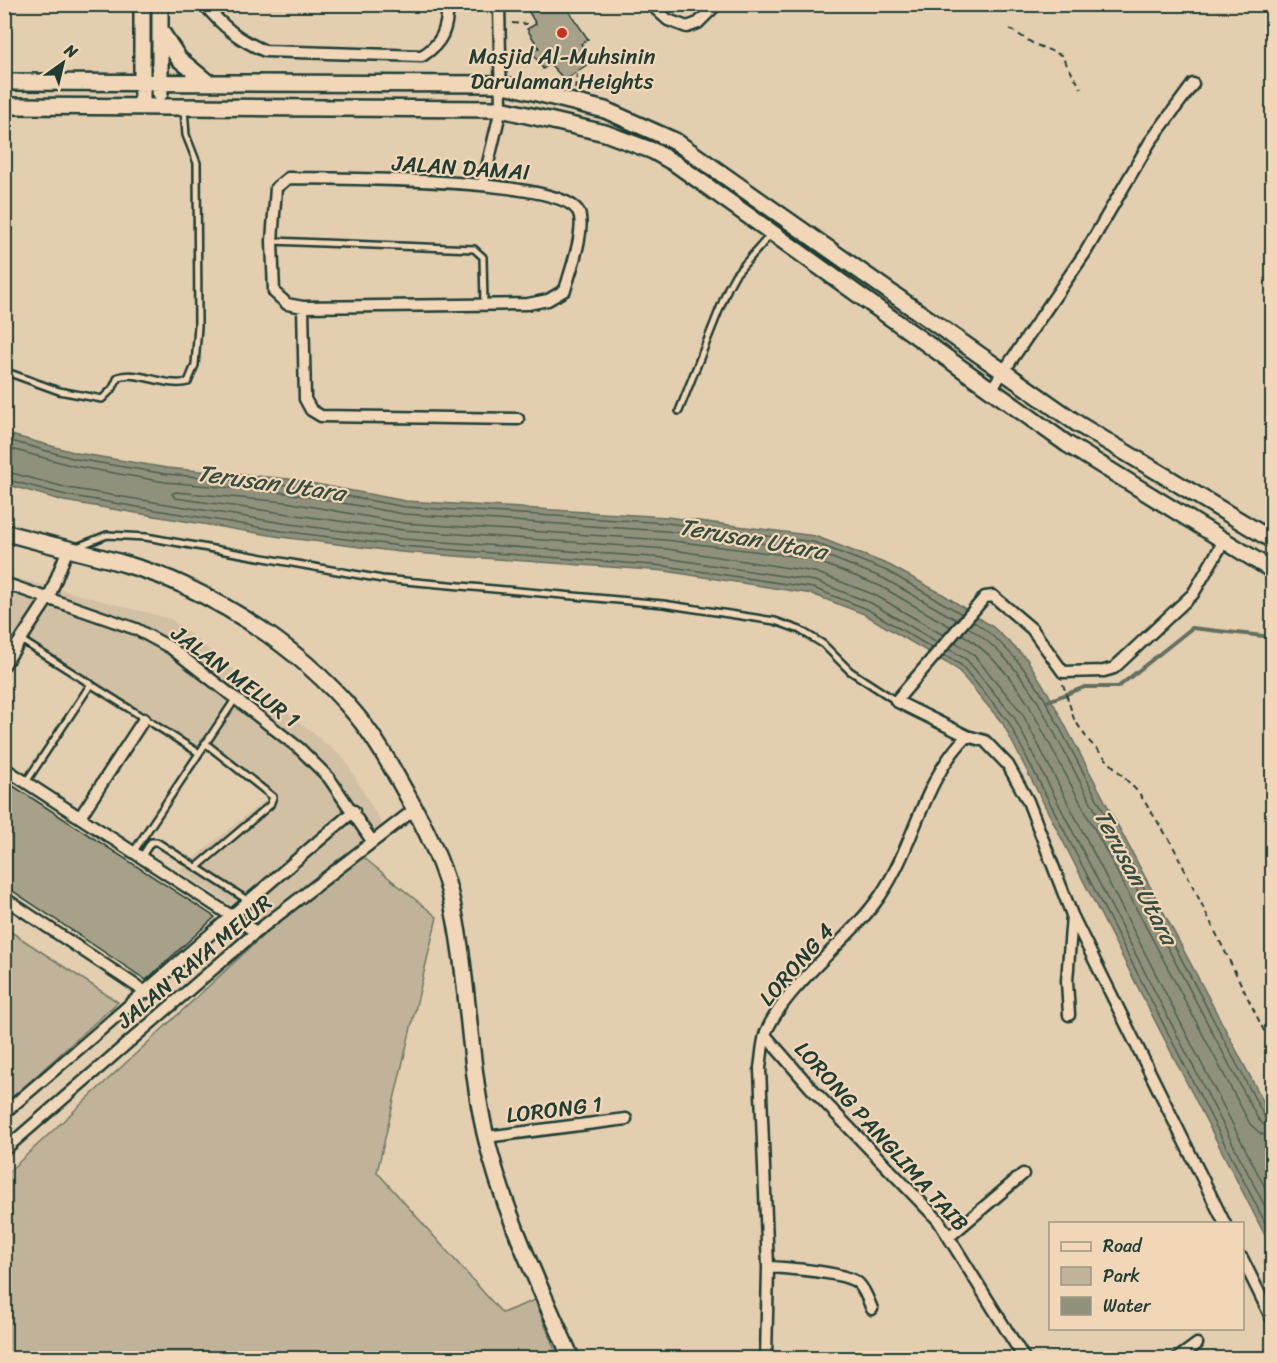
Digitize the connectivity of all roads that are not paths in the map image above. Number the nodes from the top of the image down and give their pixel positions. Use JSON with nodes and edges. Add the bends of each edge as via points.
{"nodes":[{"id":1,"x":142,"y":4,"type":"edge"},
{"id":2,"x":160,"y":4,"type":"edge"},
{"id":3,"x":204,"y":4,"type":"edge"},
{"id":4,"x":448,"y":4,"type":"edge"},
{"id":5,"x":499,"y":4,"type":"edge"},
{"id":6,"x":651,"y":4,"type":"edge"},
{"id":7,"x":717,"y":4,"type":"edge"},
{"id":8,"x":160,"y":31,"type":"junction"},
{"id":9,"x":4,"y":82,"type":"edge"},
{"id":10,"x":142,"y":82,"type":"junction"},
{"id":11,"x":160,"y":82,"type":"junction"},
{"id":12,"x":207,"y":82,"type":"junction"},
{"id":13,"x":501,"y":84,"type":"junction"},
{"id":14,"x":1193,"y":84,"type":"dead end"},
{"id":15,"x":142,"y":105,"type":"junction"},
{"id":16,"x":160,"y":105,"type":"junction"},
{"id":17,"x":184,"y":105,"type":"junction"},
{"id":18,"x":4,"y":106,"type":"edge"},
{"id":19,"x":501,"y":109,"type":"junction"},
{"id":20,"x":483,"y":184,"type":"junction"},
{"id":21,"x":772,"y":233,"type":"junction"},
{"id":22,"x":272,"y":241,"type":"junction"},
{"id":23,"x":484,"y":304,"type":"junction"},
{"id":24,"x":303,"y":307,"type":"junction"},
{"id":25,"x":4,"y":371,"type":"edge"},
{"id":26,"x":1003,"y":372,"type":"junction"},
{"id":27,"x":990,"y":391,"type":"junction"},
{"id":28,"x":679,"y":411,"type":"dead end"},
{"id":29,"x":518,"y":419,"type":"dead end"},
{"id":30,"x":4,"y":532,"type":"edge"},
{"id":31,"x":1225,"y":539,"type":"junction"},
{"id":32,"x":1272,"y":540,"type":"edge"},
{"id":33,"x":67,"y":551,"type":"junction"},
{"id":34,"x":1272,"y":570,"type":"edge"},
{"id":35,"x":4,"y":583,"type":"edge"},
{"id":36,"x":50,"y":597,"type":"junction"},
{"id":37,"x":21,"y":640,"type":"junction"},
{"id":38,"x":6,"y":658,"type":"edge"},
{"id":39,"x":91,"y":684,"type":"junction"},
{"id":40,"x":236,"y":698,"type":"junction"},
{"id":41,"x":898,"y":698,"type":"junction"},
{"id":42,"x":144,"y":719,"type":"junction"},
{"id":43,"x":967,"y":736,"type":"junction"},
{"id":44,"x":205,"y":743,"type":"junction"},
{"id":45,"x":199,"y":753,"type":"junction"},
{"id":46,"x":4,"y":768,"type":"edge"},
{"id":47,"x":26,"y":782,"type":"junction"},
{"id":48,"x":415,"y":809,"type":"junction"},
{"id":49,"x":354,"y":811,"type":"junction"},
{"id":50,"x":80,"y":817,"type":"junction"},
{"id":51,"x":372,"y":841,"type":"junction"},
{"id":52,"x":138,"y":854,"type":"junction"},
{"id":53,"x":197,"y":867,"type":"junction"},
{"id":54,"x":4,"y":898,"type":"edge"},
{"id":55,"x":247,"y":900,"type":"junction"},
{"id":56,"x":1072,"y":915,"type":"junction"},
{"id":57,"x":232,"y":916,"type":"junction"},
{"id":58,"x":256,"y":932,"type":"junction"},
{"id":59,"x":147,"y":993,"type":"junction"},
{"id":60,"x":1069,"y":1015,"type":"dead end"},
{"id":61,"x":765,"y":1035,"type":"junction"},
{"id":62,"x":4,"y":1113,"type":"edge"},
{"id":63,"x":626,"y":1119,"type":"dead end"},
{"id":64,"x":486,"y":1137,"type":"junction"},
{"id":65,"x":4,"y":1150,"type":"edge"},
{"id":66,"x":1023,"y":1174,"type":"dead end"},
{"id":67,"x":1224,"y":1222,"type":"edge"},
{"id":68,"x":950,"y":1236,"type":"junction"},
{"id":69,"x":1244,"y":1262,"type":"edge"},
{"id":70,"x":768,"y":1267,"type":"junction"},
{"id":71,"x":872,"y":1309,"type":"dead end"},
{"id":72,"x":1272,"y":1319,"type":"edge"},
{"id":73,"x":1197,"y":1344,"type":"dead end"},
{"id":74,"x":571,"y":1359,"type":"edge"},
{"id":75,"x":766,"y":1359,"type":"edge"},
{"id":76,"x":1024,"y":1359,"type":"edge"},
{"id":77,"x":1179,"y":1359,"type":"edge"}],
"edges":[{"from":1,"to":10,"type":"street"},
{"from":2,"to":8,"type":"street"},
{"from":3,"to":4,"type":"street","via":[[223,28],[265,51],[422,56],[436,47],[445,34]]},
{"from":5,"to":13,"type":"street"},
{"from":6,"to":7,"type":"street","via":[[669,20],[687,27],[698,23]]},
{"from":8,"to":11,"type":"street"},
{"from":8,"to":12,"type":"street","via":[[179,59]]},
{"from":9,"to":10,"type":"street"},
{"from":10,"to":11,"type":"street"},
{"from":10,"to":15,"type":"street"},
{"from":11,"to":12,"type":"street"},
{"from":11,"to":16,"type":"street"},
{"from":12,"to":13,"type":"street"},
{"from":13,"to":19,"type":"street"},
{"from":13,"to":26,"type":"street","via":[[605,110],[675,141]]},
{"from":14,"to":26,"type":"street","via":[[1150,142],[1085,253]]},
{"from":15,"to":16,"type":"street"},
{"from":15,"to":18,"type":"street"},
{"from":16,"to":17,"type":"street"},
{"from":17,"to":19,"type":"street"},
{"from":17,"to":25,"type":"lane","via":[[186,135],[196,163],[198,326],[195,365],[188,382],[178,385],[126,374],[118,377],[102,399],[86,398]]},
{"from":19,"to":20,"type":"street"},
{"from":19,"to":21,"type":"street","via":[[573,124],[653,151]]},
{"from":20,"to":22,"type":"street","name":"JALAN DAMAI","via":[[288,178],[276,188]]},
{"from":20,"to":23,"type":"street","name":"JALAN DAMAI","via":[[566,200],[578,210],[582,224],[565,290],[548,300],[528,304]]},
{"from":21,"to":27,"type":"street"},
{"from":21,"to":28,"type":"lane","via":[[728,288]]},
{"from":22,"to":23,"type":"lane","via":[[474,249],[483,257]]},
{"from":22,"to":24,"type":"street","name":"JALAN DAMAI","via":[[274,292],[287,304]]},
{"from":23,"to":24,"type":"street","name":"JALAN DAMAI"},
{"from":24,"to":29,"type":"street","via":[[305,399],[311,410],[321,416]]},
{"from":26,"to":27,"type":"street"},
{"from":26,"to":32,"type":"street","via":[[1078,424]]},
{"from":27,"to":31,"type":"street","via":[[1067,444]]},
{"from":30,"to":33,"type":"street"},
{"from":31,"to":34,"type":"street"},
{"from":31,"to":41,"type":"street","via":[[1193,594],[1122,662],[1104,671],[1063,672],[1032,629],[993,596],[985,597]]},
{"from":33,"to":36,"type":"street"},
{"from":33,"to":41,"type":"lane","via":[[107,535],[146,537],[382,579],[663,604],[775,621],[823,644],[850,671]]},
{"from":33,"to":48,"type":"street","via":[[180,584],[266,633],[318,675],[357,716]]},
{"from":35,"to":36,"type":"street","name":"JALAN MELUR 1"},
{"from":36,"to":37,"type":"street"},
{"from":36,"to":40,"type":"street","name":"JALAN MELUR 1","via":[[153,638]]},
{"from":37,"to":38,"type":"street"},
{"from":37,"to":39,"type":"lane"},
{"from":39,"to":42,"type":"lane"},
{"from":39,"to":47,"type":"lane"},
{"from":40,"to":44,"type":"lane"},
{"from":40,"to":49,"type":"street","name":"JALAN MELUR 1","via":[[300,749]]},
{"from":41,"to":43,"type":"street"},
{"from":42,"to":45,"type":"lane"},
{"from":42,"to":50,"type":"street"},
{"from":43,"to":56,"type":"street","via":[[986,741],[1008,765],[1028,801]]},
{"from":43,"to":61,"type":"street","name":"LORONG 4","via":[[927,793],[907,848],[880,897],[784,1004]]},
{"from":44,"to":45,"type":"lane"},
{"from":44,"to":53,"type":"lane","via":[[273,797],[270,805]]},
{"from":45,"to":52,"type":"lane"},
{"from":46,"to":47,"type":"street"},
{"from":47,"to":50,"type":"street"},
{"from":48,"to":51,"type":"street","name":"JALAN RAYA MELUR"},
{"from":48,"to":64,"type":"street","via":[[449,889]]},
{"from":49,"to":51,"type":"street","name":"JALAN MELUR 1"},
{"from":49,"to":55,"type":"street"},
{"from":50,"to":52,"type":"street"},
{"from":51,"to":58,"type":"street","name":"JALAN RAYA MELUR"},
{"from":52,"to":53,"type":"lane","via":[[154,841]]},
{"from":52,"to":57,"type":"street"},
{"from":53,"to":55,"type":"lane"},
{"from":54,"to":59,"type":"street"},
{"from":55,"to":57,"type":"street"},
{"from":56,"to":60,"type":"street","via":[[1067,981]]},
{"from":56,"to":67,"type":"street"},
{"from":57,"to":58,"type":"street"},
{"from":57,"to":59,"type":"street"},
{"from":58,"to":65,"type":"street","name":"JALAN RAYA MELUR"},
{"from":59,"to":62,"type":"street"},
{"from":61,"to":68,"type":"street","name":"LORONG PANGLIMA TAIB"},
{"from":61,"to":70,"type":"street","name":"LORONG 4","via":[[760,1068],[760,1126]]},
{"from":63,"to":64,"type":"street","name":"LORONG 1"},
{"from":64,"to":74,"type":"street","via":[[509,1212]]},
{"from":66,"to":68,"type":"street"},
{"from":68,"to":76,"type":"street","name":"LORONG PANGLIMA TAIB"},
{"from":69,"to":72,"type":"street"},
{"from":70,"to":71,"type":"street","via":[[798,1268],[849,1278],[859,1284]]},
{"from":70,"to":75,"type":"street","name":"LORONG 4"},
{"from":73,"to":77,"type":"street"}]}
